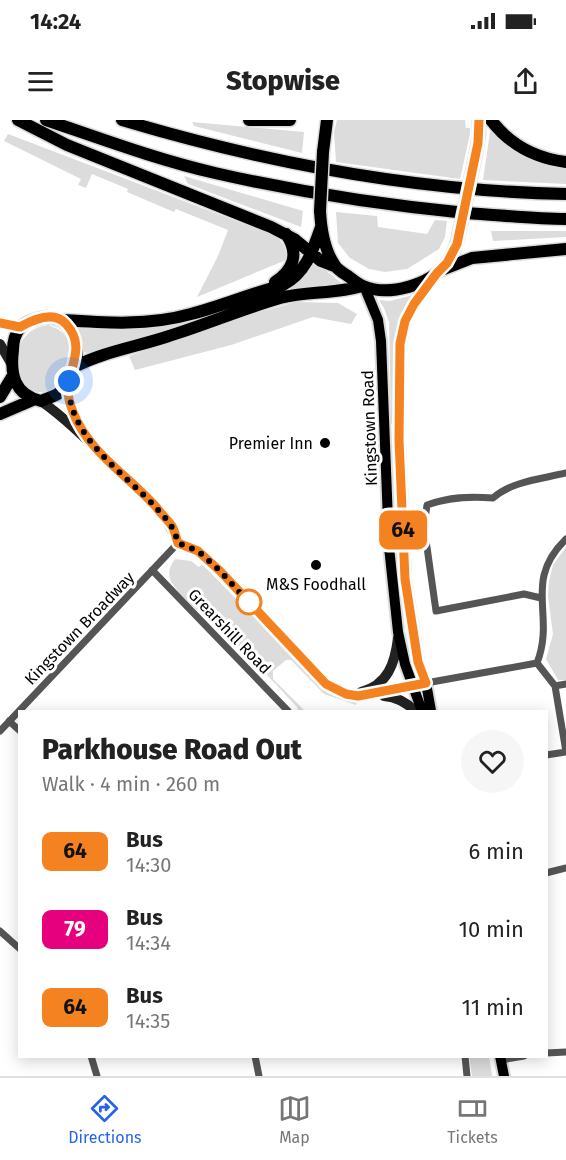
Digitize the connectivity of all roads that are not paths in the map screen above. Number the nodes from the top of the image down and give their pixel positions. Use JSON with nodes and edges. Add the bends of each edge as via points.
{"nodes":[{"id":1,"x":18,"y":120,"type":"edge"},
{"id":2,"x":46,"y":120,"type":"edge"},
{"id":3,"x":122,"y":120,"type":"edge"},
{"id":4,"x":249,"y":120,"type":"edge"},
{"id":5,"x":290,"y":120,"type":"edge"},
{"id":6,"x":327,"y":120,"type":"edge"},
{"id":7,"x":479,"y":120,"type":"edge"},
{"id":8,"x":490,"y":120,"type":"edge"},
{"id":9,"x":566,"y":162,"type":"edge"},
{"id":10,"x":566,"y":194,"type":"edge"},
{"id":11,"x":566,"y":219,"type":"edge"},
{"id":12,"x":321,"y":227,"type":"junction"},
{"id":13,"x":286,"y":234,"type":"junction"},
{"id":14,"x":566,"y":249,"type":"edge"},
{"id":15,"x":312,"y":253,"type":"junction"},
{"id":16,"x":334,"y":266,"type":"junction"},
{"id":17,"x":439,"y":272,"type":"junction"},
{"id":18,"x":363,"y":286,"type":"junction"},
{"id":19,"x":264,"y":290,"type":"junction"},
{"id":20,"x":62,"y":320,"type":"junction"},
{"id":21,"x":0,"y":323,"type":"edge"},
{"id":22,"x":20,"y":327,"type":"junction"},
{"id":23,"x":0,"y":344,"type":"edge"},
{"id":24,"x":11,"y":363,"type":"junction"},
{"id":25,"x":74,"y":367,"type":"junction"},
{"id":26,"x":12,"y":377,"type":"junction"},
{"id":27,"x":69,"y":381,"type":"junction"},
{"id":28,"x":0,"y":397,"type":"edge"},
{"id":29,"x":38,"y":400,"type":"junction"},
{"id":30,"x":0,"y":414,"type":"edge"},
{"id":31,"x":89,"y":440,"type":"junction"},
{"id":32,"x":566,"y":473,"type":"edge"},
{"id":33,"x":566,"y":539,"type":"edge"},
{"id":34,"x":178,"y":543,"type":"junction"},
{"id":35,"x":152,"y":570,"type":"junction"},
{"id":36,"x":542,"y":598,"type":"junction"},
{"id":37,"x":398,"y":632,"type":"junction"},
{"id":38,"x":537,"y":663,"type":"junction"},
{"id":39,"x":426,"y":683,"type":"junction"},
{"id":40,"x":566,"y":684,"type":"edge"},
{"id":41,"x":414,"y":686,"type":"junction"},
{"id":42,"x":555,"y":686,"type":"junction"},
{"id":43,"x":346,"y":694,"type":"junction"},
{"id":44,"x":372,"y":695,"type":"junction"},
{"id":45,"x":19,"y":710,"type":"edge"},
{"id":46,"x":287,"y":710,"type":"edge"},
{"id":47,"x":414,"y":710,"type":"edge"},
{"id":48,"x":422,"y":710,"type":"edge"},
{"id":49,"x":431,"y":710,"type":"edge"},
{"id":50,"x":18,"y":711,"type":"edge"},
{"id":51,"x":9,"y":721,"type":"junction"},
{"id":52,"x":18,"y":729,"type":"edge"},
{"id":53,"x":0,"y":731,"type":"edge"},
{"id":54,"x":566,"y":752,"type":"edge"},
{"id":55,"x":548,"y":755,"type":"edge"},
{"id":56,"x":566,"y":868,"type":"edge"},
{"id":57,"x":548,"y":872,"type":"edge"},
{"id":58,"x":0,"y":931,"type":"edge"},
{"id":59,"x":18,"y":947,"type":"edge"},
{"id":60,"x":566,"y":1052,"type":"edge"},
{"id":61,"x":548,"y":1053,"type":"edge"},
{"id":62,"x":92,"y":1058,"type":"edge"},
{"id":63,"x":255,"y":1058,"type":"edge"},
{"id":64,"x":465,"y":1058,"type":"edge"},
{"id":65,"x":500,"y":1058,"type":"edge"},
{"id":66,"x":97,"y":1076,"type":"edge"},
{"id":67,"x":259,"y":1076,"type":"edge"},
{"id":68,"x":467,"y":1076,"type":"edge"},
{"id":69,"x":504,"y":1076,"type":"edge"}],
"edges":[{"from":1,"to":13,"type":"highway","via":[[67,145]]},
{"from":2,"to":11,"type":"highway","via":[[214,173],[308,191],[396,207]]},
{"from":3,"to":10,"type":"highway","via":[[198,143],[306,165],[430,184]]},
{"from":4,"to":5,"type":"highway"},
{"from":6,"to":12,"type":"highway","bridge":true},
{"from":7,"to":17,"type":"highway","bridge":true,"via":[[461,224],[453,254]]},
{"from":8,"to":9,"type":"highway","via":[[526,151]]},
{"from":12,"to":15,"type":"highway"},
{"from":12,"to":16,"type":"highway"},
{"from":13,"to":15,"type":"highway"},
{"from":13,"to":19,"type":"highway","via":[[293,251],[289,270]]},
{"from":14,"to":17,"type":"highway","via":[[472,258]]},
{"from":15,"to":16,"type":"highway"},
{"from":15,"to":19,"type":"highway","via":[[290,281]]},
{"from":16,"to":18,"type":"highway"},
{"from":17,"to":18,"type":"highway","via":[[404,288],[382,290]]},
{"from":17,"to":39,"type":"main road","name":"Kingstown Road","via":[[414,304],[400,344],[399,440],[405,579],[418,662]]},
{"from":18,"to":25,"type":"highway","via":[[281,298]]},
{"from":18,"to":37,"type":"main road","name":"Kingstown Road","via":[[378,320],[381,341],[389,547]]},
{"from":19,"to":20,"type":"highway","via":[[166,319],[131,324]]},
{"from":20,"to":22,"type":"highway","via":[[38,318]]},
{"from":20,"to":25,"type":"highway","via":[[75,341]]},
{"from":21,"to":22,"type":"street"},
{"from":22,"to":24,"type":"highway"},
{"from":23,"to":24,"type":"street"},
{"from":24,"to":26,"type":"highway"},
{"from":25,"to":27,"type":"highway"},
{"from":26,"to":28,"type":"highway"},
{"from":26,"to":29,"type":"highway","via":[[21,390]]},
{"from":27,"to":29,"type":"highway","via":[[59,393]]},
{"from":27,"to":31,"type":"street","via":[[73,414]]},
{"from":29,"to":30,"type":"highway"},
{"from":29,"to":31,"type":"street","via":[[62,415]]},
{"from":31,"to":34,"type":"street","via":[[171,525]]},
{"from":32,"to":36,"type":"street","via":[[520,484],[493,498],[445,498],[427,505],[424,526],[436,611],[524,594]]},
{"from":33,"to":36,"type":"street","via":[[555,549],[545,568]]},
{"from":34,"to":35,"type":"street","name":"Kingstown Broadway"},
{"from":34,"to":43,"type":"street","via":[[198,551],[326,684]]},
{"from":35,"to":45,"type":"street","name":"Kingstown Broadway"},
{"from":35,"to":46,"type":"street","name":"Grearshill Road"},
{"from":36,"to":38,"type":"street","via":[[544,639]]},
{"from":37,"to":41,"type":"main road","name":"Kingstown Road"},
{"from":37,"to":43,"type":"street","via":[[388,675],[364,692]]},
{"from":38,"to":39,"type":"street"},
{"from":38,"to":42,"type":"street"},
{"from":39,"to":41,"type":"street"},
{"from":39,"to":49,"type":"main road","name":"Kingstown Road"},
{"from":40,"to":42,"type":"street"},
{"from":41,"to":44,"type":"street"},
{"from":41,"to":48,"type":"main road","name":"Kingstown Road"},
{"from":42,"to":54,"type":"street"},
{"from":43,"to":44,"type":"street"},
{"from":44,"to":47,"type":"street","via":[[394,697]]},
{"from":50,"to":51,"type":"street","name":"Kingstown Broadway"},
{"from":51,"to":52,"type":"street"},
{"from":51,"to":53,"type":"street","name":"Kingstown Broadway"},
{"from":54,"to":55,"type":"street"},
{"from":56,"to":57,"type":"street"},
{"from":58,"to":59,"type":"street"},
{"from":60,"to":61,"type":"street"},
{"from":62,"to":66,"type":"street"},
{"from":63,"to":67,"type":"street"},
{"from":64,"to":68,"type":"street"},
{"from":65,"to":69,"type":"main road"}]}
